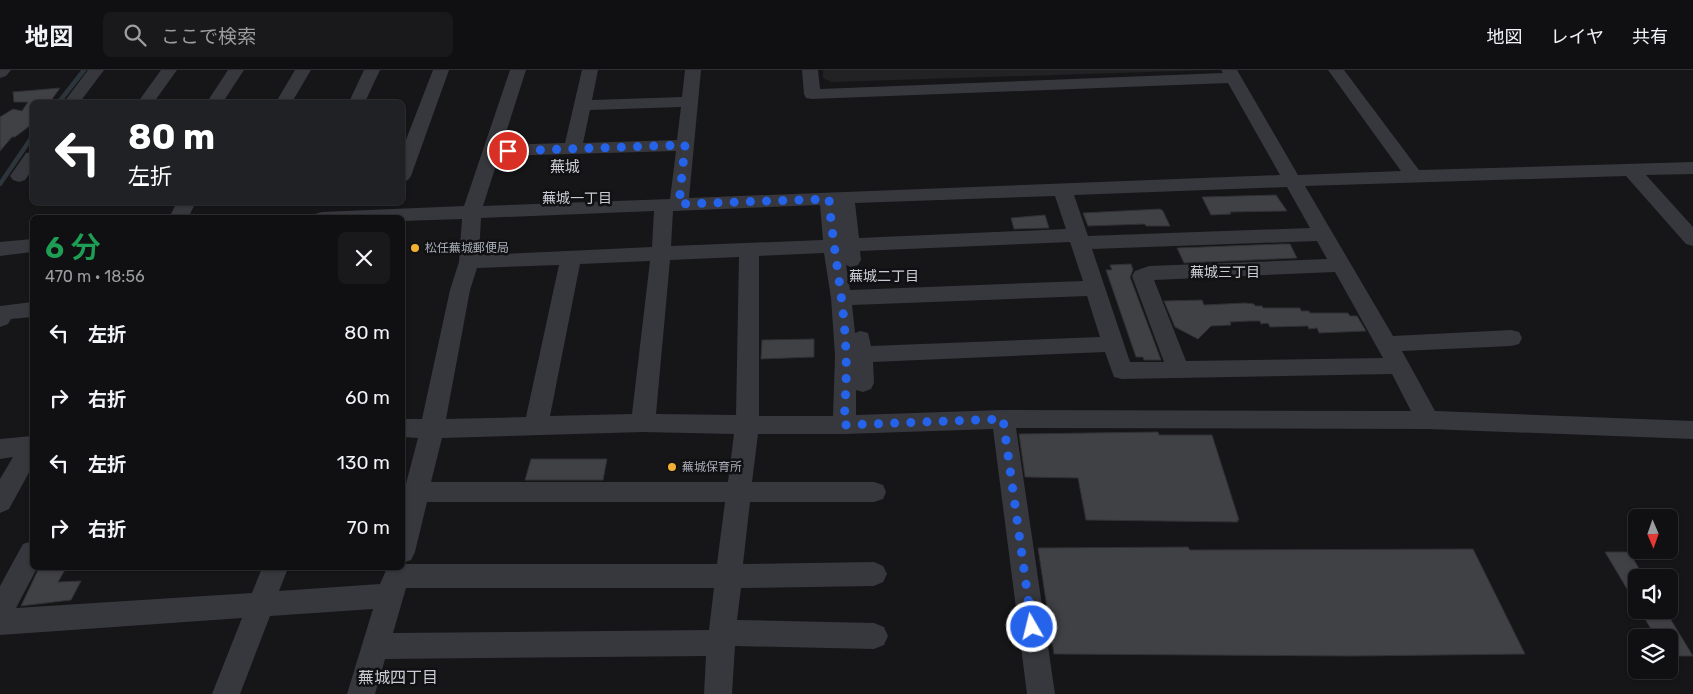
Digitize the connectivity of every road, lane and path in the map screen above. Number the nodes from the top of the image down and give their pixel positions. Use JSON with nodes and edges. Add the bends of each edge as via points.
{"nodes":[{"id":1,"x":3,"y":70,"type":"edge"},
{"id":2,"x":96,"y":70,"type":"edge"},
{"id":3,"x":169,"y":70,"type":"edge"},
{"id":4,"x":236,"y":70,"type":"edge"},
{"id":5,"x":303,"y":70,"type":"edge"},
{"id":6,"x":372,"y":70,"type":"edge"},
{"id":7,"x":441,"y":70,"type":"edge"},
{"id":8,"x":518,"y":70,"type":"edge"},
{"id":9,"x":590,"y":70,"type":"edge"},
{"id":10,"x":693,"y":70,"type":"edge"},
{"id":11,"x":810,"y":70,"type":"edge"},
{"id":12,"x":1336,"y":70,"type":"edge"},
{"id":13,"x":0,"y":73,"type":"edge"},
{"id":14,"x":1231,"y":74,"type":"edge"},
{"id":15,"x":74,"y":100,"type":"edge"},
{"id":16,"x":147,"y":100,"type":"edge"},
{"id":17,"x":216,"y":100,"type":"edge"},
{"id":18,"x":285,"y":100,"type":"edge"},
{"id":19,"x":358,"y":100,"type":"edge"},
{"id":20,"x":690,"y":102,"type":"junction"},
{"id":21,"x":582,"y":106,"type":"junction"},
{"id":22,"x":685,"y":145,"type":"junction"},
{"id":23,"x":573,"y":149,"type":"junction"},
{"id":24,"x":491,"y":151,"type":"junction"},
{"id":25,"x":406,"y":158,"type":"edge"},
{"id":26,"x":30,"y":160,"type":"edge"},
{"id":27,"x":1693,"y":168,"type":"edge"},
{"id":28,"x":1630,"y":169,"type":"junction"},
{"id":29,"x":30,"y":175,"type":"edge"},
{"id":30,"x":1414,"y":176,"type":"junction"},
{"id":31,"x":1293,"y":182,"type":"junction"},
{"id":32,"x":1063,"y":190,"type":"junction"},
{"id":33,"x":837,"y":199,"type":"junction"},
{"id":34,"x":671,"y":205,"type":"junction"},
{"id":35,"x":390,"y":211,"type":"edge"},
{"id":36,"x":472,"y":211,"type":"junction"},
{"id":37,"x":351,"y":215,"type":"edge"},
{"id":38,"x":1323,"y":234,"type":"junction"},
{"id":39,"x":1080,"y":239,"type":"junction"},
{"id":40,"x":1693,"y":239,"type":"edge"},
{"id":41,"x":30,"y":246,"type":"edge"},
{"id":42,"x":841,"y":247,"type":"junction"},
{"id":43,"x":0,"y":249,"type":"edge"},
{"id":44,"x":749,"y":250,"type":"junction"},
{"id":45,"x":661,"y":255,"type":"junction"},
{"id":46,"x":571,"y":257,"type":"junction"},
{"id":47,"x":470,"y":262,"type":"junction"},
{"id":48,"x":1341,"y":265,"type":"junction"},
{"id":49,"x":1094,"y":288,"type":"junction"},
{"id":50,"x":848,"y":298,"type":"junction"},
{"id":51,"x":30,"y":310,"type":"edge"},
{"id":52,"x":0,"y":319,"type":"edge"},
{"id":53,"x":1511,"y":338,"type":"dead end"},
{"id":54,"x":1114,"y":344,"type":"junction"},
{"id":55,"x":1386,"y":344,"type":"junction"},
{"id":56,"x":854,"y":355,"type":"junction"},
{"id":57,"x":1399,"y":366,"type":"junction"},
{"id":58,"x":1178,"y":370,"type":"junction"},
{"id":59,"x":863,"y":383,"type":"dead end"},
{"id":60,"x":1003,"y":419,"type":"junction"},
{"id":61,"x":1428,"y":420,"type":"junction"},
{"id":62,"x":643,"y":423,"type":"junction"},
{"id":63,"x":844,"y":425,"type":"junction"},
{"id":64,"x":536,"y":426,"type":"junction"},
{"id":65,"x":747,"y":426,"type":"junction"},
{"id":66,"x":405,"y":428,"type":"edge"},
{"id":67,"x":432,"y":429,"type":"junction"},
{"id":68,"x":1693,"y":430,"type":"edge"},
{"id":69,"x":30,"y":446,"type":"edge"},
{"id":70,"x":0,"y":449,"type":"edge"},
{"id":71,"x":30,"y":450,"type":"edge"},
{"id":72,"x":418,"y":492,"type":"junction"},
{"id":73,"x":739,"y":492,"type":"junction"},
{"id":74,"x":874,"y":492,"type":"dead end"},
{"id":75,"x":0,"y":502,"type":"edge"},
{"id":76,"x":405,"y":540,"type":"edge"},
{"id":77,"x":30,"y":556,"type":"edge"},
{"id":78,"x":275,"y":570,"type":"edge"},
{"id":79,"x":396,"y":573,"type":"edge"},
{"id":80,"x":874,"y":574,"type":"dead end"},
{"id":81,"x":730,"y":576,"type":"junction"},
{"id":82,"x":260,"y":606,"type":"junction"},
{"id":83,"x":0,"y":612,"type":"edge"},
{"id":84,"x":0,"y":622,"type":"edge"},
{"id":85,"x":874,"y":636,"type":"dead end"},
{"id":86,"x":723,"y":638,"type":"junction"},
{"id":87,"x":375,"y":646,"type":"junction"},
{"id":88,"x":226,"y":694,"type":"edge"},
{"id":89,"x":361,"y":694,"type":"edge"},
{"id":90,"x":718,"y":694,"type":"edge"},
{"id":91,"x":1041,"y":694,"type":"edge"}],
"edges":[{"from":1,"to":13,"type":"street"},
{"from":2,"to":15,"type":"street"},
{"from":3,"to":16,"type":"street"},
{"from":4,"to":17,"type":"street"},
{"from":5,"to":18,"type":"street"},
{"from":6,"to":19,"type":"street"},
{"from":7,"to":25,"type":"street"},
{"from":8,"to":24,"type":"street"},
{"from":9,"to":21,"type":"street"},
{"from":10,"to":20,"type":"street"},
{"from":11,"to":14,"type":"street","via":[[812,94]]},
{"from":12,"to":30,"type":"street"},
{"from":14,"to":31,"type":"street"},
{"from":20,"to":21,"type":"street"},
{"from":20,"to":22,"type":"street"},
{"from":21,"to":23,"type":"street"},
{"from":22,"to":23,"type":"street"},
{"from":22,"to":34,"type":"street"},
{"from":23,"to":24,"type":"street"},
{"from":24,"to":36,"type":"street"},
{"from":26,"to":29,"type":"street","via":[[19,176]]},
{"from":27,"to":28,"type":"street"},
{"from":28,"to":30,"type":"street"},
{"from":28,"to":40,"type":"street"},
{"from":30,"to":31,"type":"street"},
{"from":31,"to":32,"type":"street"},
{"from":31,"to":38,"type":"street"},
{"from":32,"to":33,"type":"street"},
{"from":32,"to":39,"type":"street"},
{"from":33,"to":34,"type":"street"},
{"from":33,"to":42,"type":"street"},
{"from":34,"to":36,"type":"street"},
{"from":34,"to":45,"type":"street"},
{"from":35,"to":36,"type":"street"},
{"from":35,"to":37,"type":"street"},
{"from":36,"to":47,"type":"street"},
{"from":38,"to":39,"type":"street"},
{"from":38,"to":48,"type":"street"},
{"from":39,"to":42,"type":"street"},
{"from":39,"to":49,"type":"street"},
{"from":41,"to":43,"type":"street"},
{"from":42,"to":44,"type":"street"},
{"from":42,"to":50,"type":"street"},
{"from":44,"to":45,"type":"street"},
{"from":44,"to":65,"type":"street"},
{"from":45,"to":46,"type":"street"},
{"from":45,"to":62,"type":"street"},
{"from":46,"to":47,"type":"street"},
{"from":46,"to":64,"type":"street"},
{"from":47,"to":67,"type":"street","via":[[460,290]]},
{"from":48,"to":55,"type":"street"},
{"from":48,"to":58,"type":"street","via":[[1149,272],[1142,276]]},
{"from":49,"to":50,"type":"street"},
{"from":49,"to":54,"type":"street"},
{"from":50,"to":56,"type":"street"},
{"from":51,"to":52,"type":"street","via":[[5,312]]},
{"from":53,"to":55,"type":"street"},
{"from":54,"to":56,"type":"street"},
{"from":54,"to":58,"type":"street","via":[[1122,371]]},
{"from":55,"to":57,"type":"street"},
{"from":56,"to":59,"type":"street"},
{"from":56,"to":63,"type":"street"},
{"from":57,"to":58,"type":"street"},
{"from":57,"to":61,"type":"street"},
{"from":60,"to":61,"type":"street"},
{"from":60,"to":63,"type":"street"},
{"from":60,"to":91,"type":"street"},
{"from":61,"to":68,"type":"street"},
{"from":62,"to":64,"type":"street"},
{"from":62,"to":65,"type":"street"},
{"from":63,"to":65,"type":"street"},
{"from":64,"to":67,"type":"street"},
{"from":65,"to":73,"type":"street"},
{"from":66,"to":67,"type":"street"},
{"from":67,"to":72,"type":"street"},
{"from":69,"to":70,"type":"street"},
{"from":71,"to":75,"type":"street"},
{"from":72,"to":73,"type":"street"},
{"from":72,"to":76,"type":"street"},
{"from":73,"to":74,"type":"street"},
{"from":73,"to":81,"type":"street"},
{"from":77,"to":83,"type":"street"},
{"from":78,"to":82,"type":"street"},
{"from":79,"to":81,"type":"street"},
{"from":79,"to":82,"type":"street"},
{"from":79,"to":87,"type":"street"},
{"from":80,"to":81,"type":"street"},
{"from":81,"to":86,"type":"street"},
{"from":82,"to":84,"type":"street"},
{"from":82,"to":88,"type":"street"},
{"from":85,"to":86,"type":"street"},
{"from":86,"to":87,"type":"street"},
{"from":86,"to":90,"type":"street"},
{"from":87,"to":89,"type":"street"}]}
